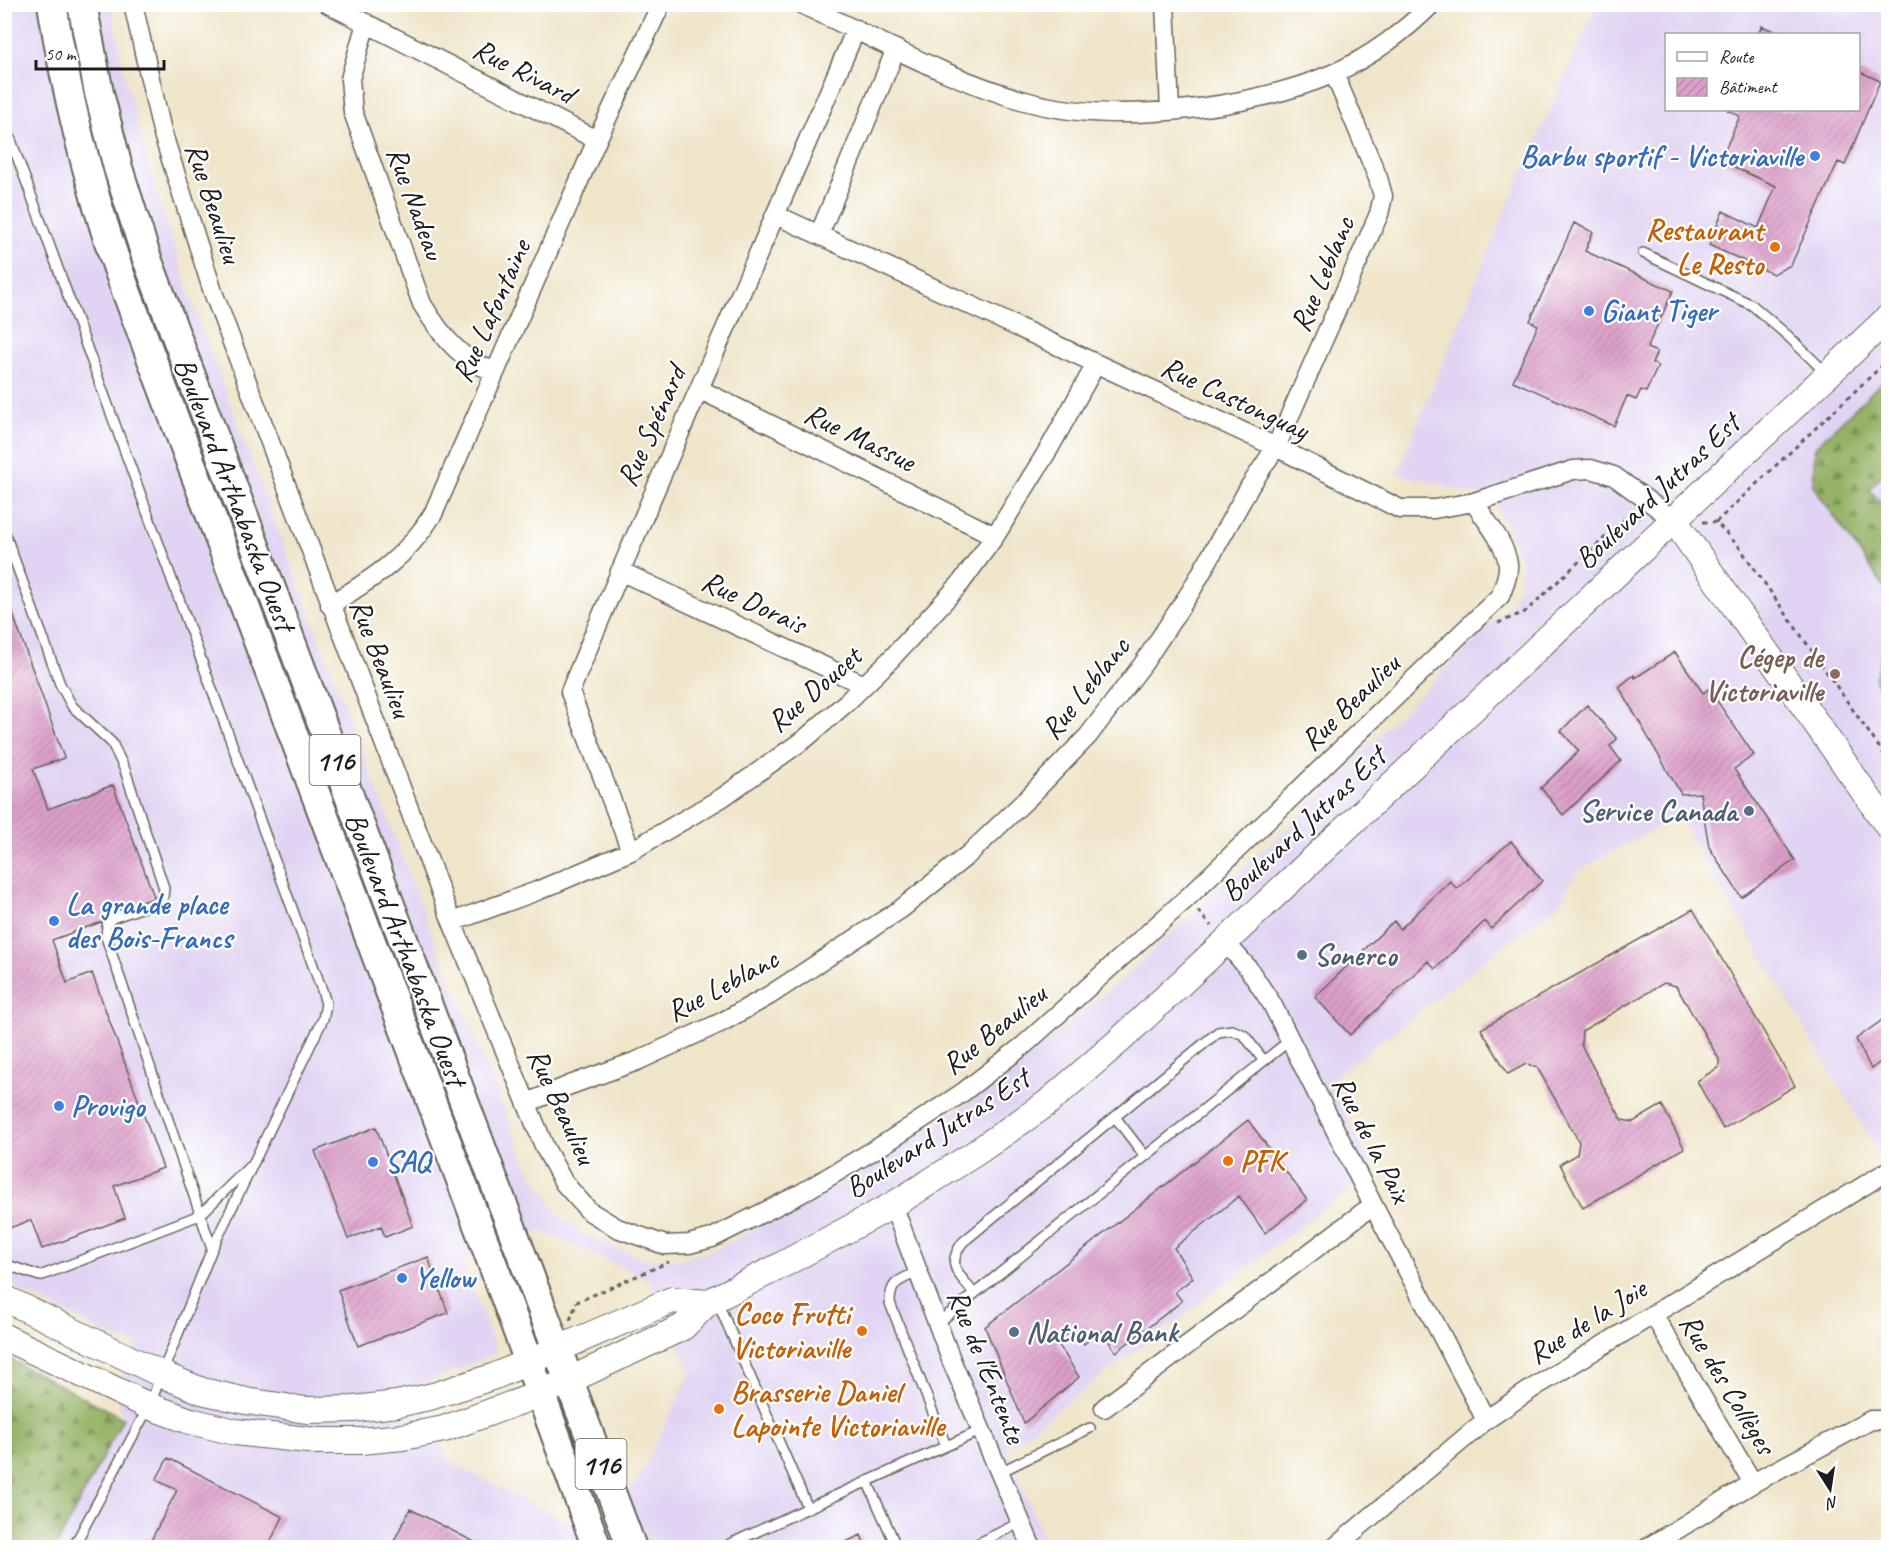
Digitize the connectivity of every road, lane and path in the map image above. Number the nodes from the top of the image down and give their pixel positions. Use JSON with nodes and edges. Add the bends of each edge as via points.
{"nodes":[{"id":1,"x":52,"y":4,"type":"edge"},
{"id":2,"x":82,"y":4,"type":"edge"},
{"id":3,"x":133,"y":4,"type":"edge"},
{"id":4,"x":328,"y":4,"type":"edge"},
{"id":5,"x":661,"y":4,"type":"edge"},
{"id":6,"x":801,"y":4,"type":"edge"},
{"id":7,"x":1165,"y":4,"type":"edge"},
{"id":8,"x":1422,"y":8,"type":"edge"},
{"id":9,"x":366,"y":23,"type":"junction"},
{"id":10,"x":856,"y":29,"type":"junction"},
{"id":11,"x":896,"y":49,"type":"junction"},
{"id":12,"x":1334,"y":73,"type":"junction"},
{"id":13,"x":1170,"y":110,"type":"junction"},
{"id":14,"x":4,"y":121,"type":"edge"},
{"id":15,"x":597,"y":140,"type":"junction"},
{"id":16,"x":776,"y":215,"type":"junction"},
{"id":17,"x":819,"y":235,"type":"junction"},
{"id":18,"x":1643,"y":253,"type":"dead end"},
{"id":19,"x":1888,"y":318,"type":"edge"},
{"id":20,"x":1888,"y":360,"type":"edge"},
{"id":21,"x":1096,"y":364,"type":"junction"},
{"id":22,"x":496,"y":371,"type":"junction"},
{"id":23,"x":1828,"y":375,"type":"junction"},
{"id":24,"x":699,"y":389,"type":"junction"},
{"id":25,"x":1276,"y":447,"type":"junction"},
{"id":26,"x":1474,"y":502,"type":"junction"},
{"id":27,"x":1674,"y":520,"type":"junction"},
{"id":28,"x":1716,"y":522,"type":"junction"},
{"id":29,"x":4,"y":531,"type":"edge"},
{"id":30,"x":995,"y":536,"type":"junction"},
{"id":31,"x":620,"y":571,"type":"junction"},
{"id":32,"x":330,"y":605,"type":"junction"},
{"id":33,"x":1470,"y":626,"type":"junction"},
{"id":34,"x":864,"y":685,"type":"junction"},
{"id":35,"x":1888,"y":760,"type":"edge"},
{"id":36,"x":1888,"y":826,"type":"edge"},
{"id":37,"x":631,"y":850,"type":"junction"},
{"id":38,"x":1187,"y":898,"type":"junction"},
{"id":39,"x":452,"y":922,"type":"junction"},
{"id":40,"x":1225,"y":942,"type":"junction"},
{"id":41,"x":1290,"y":1040,"type":"junction"},
{"id":42,"x":1264,"y":1061,"type":"junction"},
{"id":43,"x":527,"y":1103,"type":"junction"},
{"id":44,"x":1115,"y":1117,"type":"junction"},
{"id":45,"x":1145,"y":1156,"type":"junction"},
{"id":46,"x":254,"y":1162,"type":"junction"},
{"id":47,"x":1888,"y":1171,"type":"edge"},
{"id":48,"x":893,"y":1205,"type":"junction"},
{"id":49,"x":1373,"y":1205,"type":"junction"},
{"id":50,"x":200,"y":1215,"type":"junction"},
{"id":51,"x":212,"y":1249,"type":"junction"},
{"id":52,"x":672,"y":1261,"type":"dead end"},
{"id":53,"x":4,"y":1264,"type":"edge"},
{"id":54,"x":918,"y":1272,"type":"junction"},
{"id":55,"x":974,"y":1294,"type":"junction"},
{"id":56,"x":4,"y":1298,"type":"edge"},
{"id":57,"x":712,"y":1301,"type":"junction"},
{"id":58,"x":1653,"y":1314,"type":"junction"},
{"id":59,"x":938,"y":1323,"type":"junction"},
{"id":60,"x":4,"y":1337,"type":"edge"},
{"id":61,"x":557,"y":1350,"type":"junction"},
{"id":62,"x":528,"y":1362,"type":"junction"},
{"id":63,"x":161,"y":1374,"type":"junction"},
{"id":64,"x":570,"y":1380,"type":"junction"},
{"id":65,"x":540,"y":1394,"type":"junction"},
{"id":66,"x":149,"y":1406,"type":"junction"},
{"id":67,"x":1104,"y":1408,"type":"dead end"},
{"id":68,"x":1486,"y":1420,"type":"junction"},
{"id":69,"x":1888,"y":1420,"type":"edge"},
{"id":70,"x":1090,"y":1428,"type":"dead end"},
{"id":71,"x":981,"y":1430,"type":"junction"},
{"id":72,"x":946,"y":1446,"type":"junction"},
{"id":73,"x":1000,"y":1472,"type":"junction"},
{"id":74,"x":867,"y":1481,"type":"junction"},
{"id":75,"x":1753,"y":1483,"type":"junction"},
{"id":76,"x":808,"y":1508,"type":"junction"},
{"id":77,"x":1021,"y":1522,"type":"junction"},
{"id":78,"x":73,"y":1548,"type":"edge"},
{"id":79,"x":597,"y":1548,"type":"edge"},
{"id":80,"x":632,"y":1548,"type":"edge"},
{"id":81,"x":727,"y":1548,"type":"edge"},
{"id":82,"x":897,"y":1548,"type":"edge"},
{"id":83,"x":969,"y":1548,"type":"edge"},
{"id":84,"x":1032,"y":1548,"type":"edge"},
{"id":85,"x":1334,"y":1548,"type":"edge"},
{"id":86,"x":1647,"y":1548,"type":"edge"}],
"edges":[{"from":1,"to":62,"type":"main road","name":"Boulevard Arthabaska Ouest","number":"116","via":[[80,144],[122,280]]},
{"from":2,"to":61,"type":"main road","name":"Boulevard Arthabaska Ouest","number":"116","via":[[115,157],[146,256]]},
{"from":3,"to":32,"type":"street","name":"Rue Beaulieu","via":[[162,131],[213,292]]},
{"from":4,"to":9,"type":"street","name":"Rue Rivard"},
{"from":5,"to":15,"type":"street","name":"Rue Lafontaine"},
{"from":6,"to":10,"type":"street"},
{"from":7,"to":13,"type":"street"},
{"from":8,"to":12,"type":"street","via":[[1373,51]]},
{"from":9,"to":15,"type":"street","name":"Rue Rivard"},
{"from":9,"to":22,"type":"street","name":"Rue Nadeau","via":[[350,79],[353,112],[423,304],[439,332],[463,355]]},
{"from":10,"to":11,"type":"street"},
{"from":10,"to":16,"type":"street","name":"Rue Spénard"},
{"from":11,"to":13,"type":"street","via":[[960,79],[1026,102],[1078,112]]},
{"from":11,"to":17,"type":"street"},
{"from":12,"to":13,"type":"street","via":[[1237,102]]},
{"from":12,"to":25,"type":"street","name":"Rue Leblanc","via":[[1383,196]]},
{"from":14,"to":46,"type":"lane","via":[[326,1004],[323,1019]]},
{"from":15,"to":22,"type":"street","name":"Rue Lafontaine"},
{"from":16,"to":17,"type":"street","name":"Rue Castonguay"},
{"from":16,"to":24,"type":"street","name":"Rue Spénard"},
{"from":17,"to":21,"type":"street","name":"Rue Castonguay"},
{"from":18,"to":23,"type":"lane","via":[[1752,305]]},
{"from":19,"to":23,"type":"main road","name":"Boulevard Jutras Est"},
{"from":20,"to":28,"type":"path"},
{"from":21,"to":25,"type":"street","name":"Rue Castonguay"},
{"from":21,"to":30,"type":"street","name":"Rue Doucet"},
{"from":22,"to":32,"type":"street","name":"Rue Lafontaine","via":[[420,535],[380,574]]},
{"from":23,"to":27,"type":"main road","name":"Boulevard Jutras Est"},
{"from":24,"to":30,"type":"street","name":"Rue Massue"},
{"from":24,"to":31,"type":"street","name":"Rue Spénard"},
{"from":25,"to":26,"type":"street","name":"Rue Castonguay","via":[[1400,509],[1434,509]]},
{"from":25,"to":43,"type":"street","name":"Rue Leblanc","via":[[1143,664],[1088,736],[969,854],[902,909],[770,995],[637,1061]]},
{"from":26,"to":27,"type":"street","name":"Rue Castonguay","via":[[1573,470],[1591,469],[1614,476]]},
{"from":26,"to":33,"type":"street","name":"Rue Beaulieu","via":[[1500,544],[1508,574],[1500,596]]},
{"from":27,"to":28,"type":"path"},
{"from":27,"to":33,"type":"path","via":[[1628,516],[1525,612],[1496,624]]},
{"from":27,"to":36,"type":"main road"},
{"from":27,"to":40,"type":"main road","name":"Boulevard Jutras Est"},
{"from":28,"to":35,"type":"path","via":[[1740,548]]},
{"from":29,"to":50,"type":"lane","via":[[60,684],[72,706],[112,743],[164,888],[158,902],[112,918],[106,937]]},
{"from":30,"to":34,"type":"street","name":"Rue Doucet","via":[[960,584]]},
{"from":31,"to":34,"type":"street","name":"Rue Dorais"},
{"from":31,"to":37,"type":"street","name":"Rue Spénard","via":[[570,693]]},
{"from":32,"to":39,"type":"street","name":"Rue Beaulieu"},
{"from":33,"to":38,"type":"street","name":"Rue Beaulieu"},
{"from":34,"to":37,"type":"street","name":"Rue Doucet","via":[[806,738],[723,797]]},
{"from":37,"to":39,"type":"street","name":"Rue Doucet"},
{"from":38,"to":40,"type":"path"},
{"from":38,"to":43,"type":"street","name":"Rue Beaulieu","via":[[1024,1045],[962,1093],[800,1194],[712,1238],[665,1245],[617,1228],[589,1211],[564,1183]]},
{"from":39,"to":43,"type":"street","name":"Rue Beaulieu"},
{"from":40,"to":41,"type":"street","name":"Rue de la Paix","via":[[1272,1004]]},
{"from":40,"to":48,"type":"main road","name":"Boulevard Jutras Est","via":[[1046,1104]]},
{"from":41,"to":42,"type":"lane"},
{"from":41,"to":49,"type":"street","name":"Rue de la Paix"},
{"from":42,"to":44,"type":"lane","via":[[1244,1035],[1232,1030],[1218,1032]]},
{"from":42,"to":45,"type":"lane"},
{"from":44,"to":45,"type":"lane"},
{"from":44,"to":55,"type":"lane","via":[[963,1242],[955,1254],[954,1266]]},
{"from":45,"to":55,"type":"lane"},
{"from":46,"to":50,"type":"lane"},
{"from":46,"to":51,"type":"lane"},
{"from":47,"to":58,"type":"street","name":"Rue de la Joie"},
{"from":48,"to":54,"type":"street","name":"Rue de l'Entente"},
{"from":48,"to":57,"type":"main road","name":"Boulevard Jutras Est"},
{"from":49,"to":67,"type":"street"},
{"from":49,"to":68,"type":"street","name":"Rue de la Paix"},
{"from":50,"to":51,"type":"lane"},
{"from":50,"to":53,"type":"lane","via":[[40,1276]]},
{"from":51,"to":63,"type":"lane"},
{"from":52,"to":61,"type":"path","via":[[577,1302]]},
{"from":54,"to":59,"type":"street","name":"Rue de l'Entente"},
{"from":54,"to":72,"type":"lane","via":[[897,1281],[890,1303]]},
{"from":55,"to":59,"type":"lane"},
{"from":56,"to":63,"type":"main road"},
{"from":57,"to":61,"type":"main road","via":[[672,1300]]},
{"from":57,"to":64,"type":"main road","name":"Boulevard Jutras Est","via":[[682,1327]]},
{"from":57,"to":76,"type":"lane"},
{"from":58,"to":68,"type":"street","name":"Rue de la Joie"},
{"from":58,"to":75,"type":"street","name":"Rue des Collèges"},
{"from":59,"to":71,"type":"street","name":"Rue de l'Entente"},
{"from":60,"to":66,"type":"main road","name":"Boulevard Jutras Est"},
{"from":61,"to":62,"type":"main road"},
{"from":61,"to":64,"type":"main road","name":"Boulevard Arthabaska Ouest","number":"116"},
{"from":62,"to":63,"type":"main road","via":[[433,1396],[354,1409],[306,1410],[246,1401],[202,1391]]},
{"from":62,"to":65,"type":"main road","name":"Boulevard Arthabaska Ouest","number":"116"},
{"from":63,"to":66,"type":"lane"},
{"from":64,"to":65,"type":"main road","name":"Boulevard Jutras Est"},
{"from":64,"to":80,"type":"main road","name":"Boulevard Arthabaska Ouest","number":"116"},
{"from":65,"to":66,"type":"main road","name":"Boulevard Jutras Est","via":[[444,1429],[361,1441],[317,1441],[236,1432]]},
{"from":65,"to":79,"type":"main road","name":"Boulevard Arthabaska Ouest","number":"116"},
{"from":66,"to":78,"type":"lane"},
{"from":68,"to":85,"type":"street","name":"Rue de la Joie"},
{"from":69,"to":75,"type":"street","via":[[1871,1420]]},
{"from":70,"to":73,"type":"lane"},
{"from":71,"to":72,"type":"lane"},
{"from":71,"to":73,"type":"street","name":"Rue de l'Entente"},
{"from":72,"to":74,"type":"lane"},
{"from":73,"to":77,"type":"street","name":"Rue de l'Entente"},
{"from":74,"to":76,"type":"lane"},
{"from":74,"to":82,"type":"lane"},
{"from":75,"to":86,"type":"street"},
{"from":76,"to":81,"type":"lane"},
{"from":77,"to":83,"type":"lane"},
{"from":77,"to":84,"type":"street","name":"Rue de l'Entente"}]}
